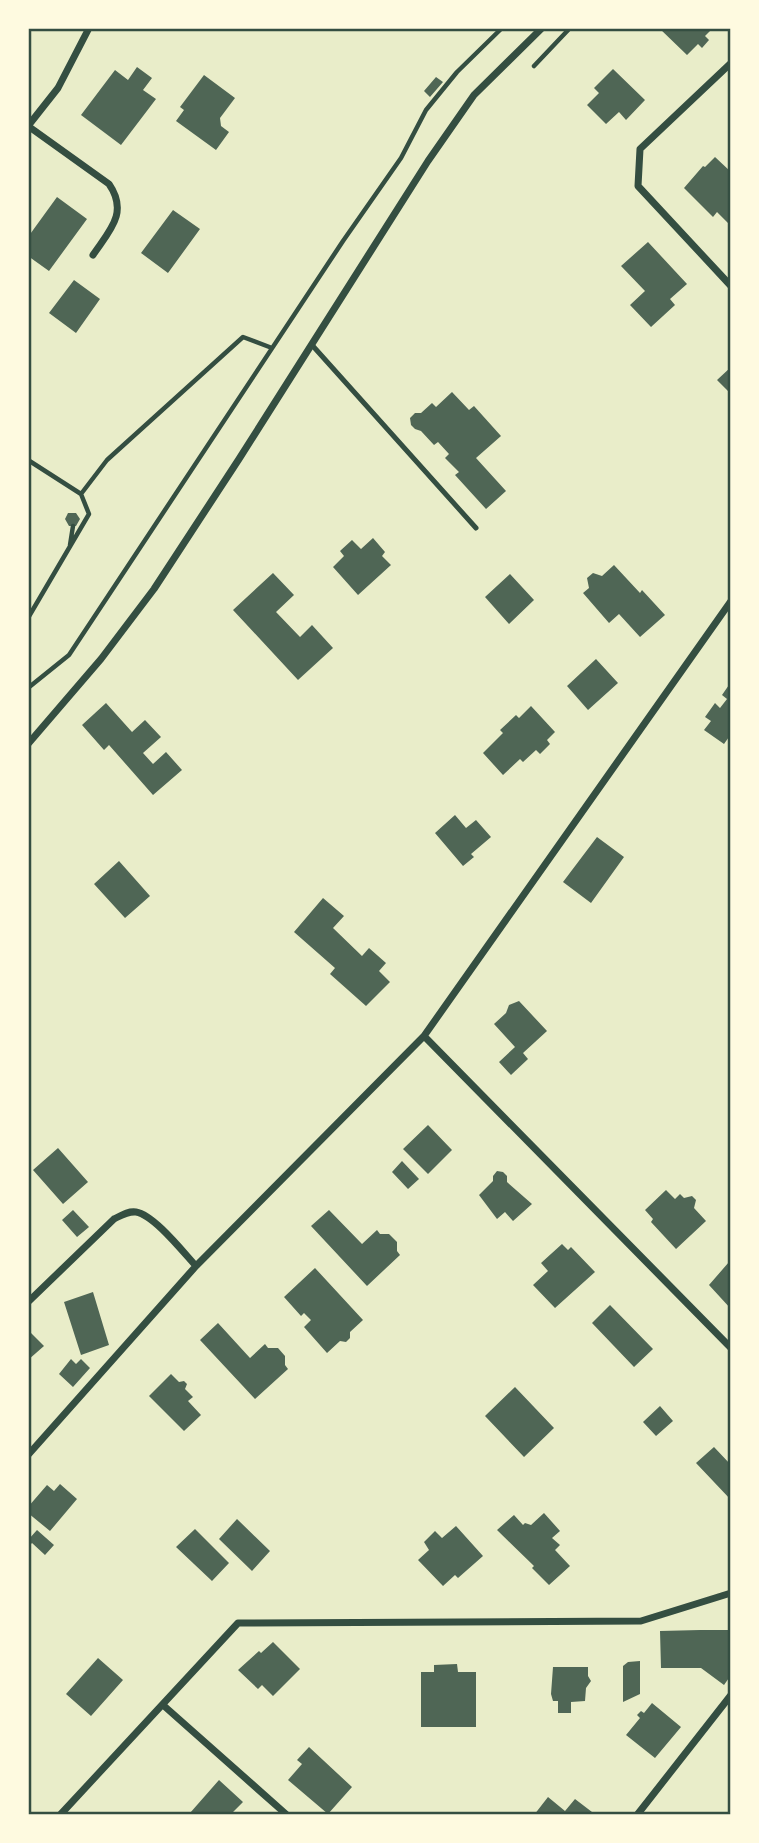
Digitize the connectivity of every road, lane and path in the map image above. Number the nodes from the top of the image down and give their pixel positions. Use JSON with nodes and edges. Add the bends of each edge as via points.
{"nodes":[{"id":1,"x":97,"y":28,"type":"edge"},
{"id":2,"x":502,"y":28,"type":"edge"},
{"id":3,"x":542,"y":28,"type":"edge"},
{"id":4,"x":570,"y":28,"type":"edge"},
{"id":5,"x":88,"y":29,"type":"edge"},
{"id":6,"x":731,"y":64,"type":"edge"},
{"id":7,"x":534,"y":66,"type":"dead end"},
{"id":8,"x":28,"y":127,"type":"edge"},
{"id":9,"x":93,"y":255,"type":"dead end"},
{"id":10,"x":731,"y":286,"type":"edge"},
{"id":11,"x":312,"y":345,"type":"junction"},
{"id":12,"x":272,"y":348,"type":"junction"},
{"id":13,"x":28,"y":460,"type":"edge"},
{"id":14,"x":81,"y":494,"type":"junction"},
{"id":15,"x":73,"y":526,"type":"dead end"},
{"id":16,"x":475,"y":528,"type":"dead end"},
{"id":17,"x":69,"y":549,"type":"junction"},
{"id":18,"x":731,"y":601,"type":"edge"},
{"id":19,"x":28,"y":618,"type":"edge"},
{"id":20,"x":28,"y":688,"type":"edge"},
{"id":21,"x":28,"y":744,"type":"edge"},
{"id":22,"x":424,"y":1036,"type":"junction"},
{"id":23,"x":196,"y":1266,"type":"junction"},
{"id":24,"x":28,"y":1303,"type":"edge"},
{"id":25,"x":731,"y":1348,"type":"edge"},
{"id":26,"x":28,"y":1455,"type":"edge"},
{"id":27,"x":731,"y":1593,"type":"edge"},
{"id":28,"x":731,"y":1695,"type":"edge"},
{"id":29,"x":163,"y":1705,"type":"junction"},
{"id":30,"x":60,"y":1815,"type":"edge"},
{"id":31,"x":287,"y":1815,"type":"edge"},
{"id":32,"x":637,"y":1815,"type":"edge"}],
"edges":[{"from":1,"to":5,"type":"street"},
{"from":2,"to":12,"type":"path","via":[[426,110],[401,158]]},
{"from":3,"to":11,"type":"street","via":[[474,94]]},
{"from":4,"to":7,"type":"path"},
{"from":5,"to":8,"type":"street","via":[[58,88]]},
{"from":6,"to":10,"type":"street","via":[[640,149],[638,186]]},
{"from":8,"to":9,"type":"street","via":[[109,184],[117,195],[114,223]]},
{"from":11,"to":16,"type":"lane"},
{"from":11,"to":21,"type":"street","via":[[154,589]]},
{"from":12,"to":14,"type":"path","via":[[243,337],[107,460]]},
{"from":12,"to":20,"type":"path","via":[[69,655]]},
{"from":13,"to":14,"type":"path"},
{"from":14,"to":17,"type":"path","via":[[89,514]]},
{"from":15,"to":17,"type":"path"},
{"from":17,"to":19,"type":"path"},
{"from":18,"to":22,"type":"street"},
{"from":22,"to":23,"type":"street"},
{"from":22,"to":25,"type":"street"},
{"from":23,"to":24,"type":"street","via":[[152,1220],[139,1212],[127,1213],[114,1219]]},
{"from":23,"to":26,"type":"street"},
{"from":27,"to":29,"type":"street","via":[[641,1621],[238,1623]]},
{"from":28,"to":32,"type":"street"},
{"from":29,"to":30,"type":"street"},
{"from":29,"to":31,"type":"street"}]}
